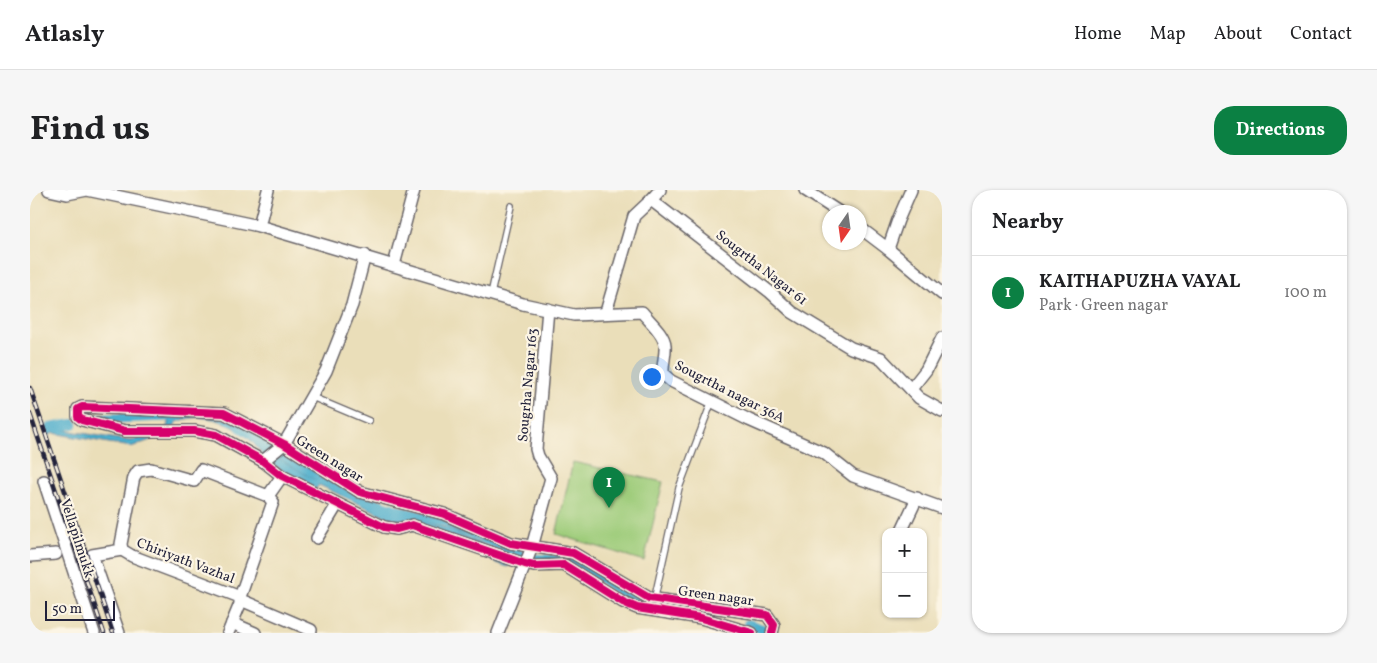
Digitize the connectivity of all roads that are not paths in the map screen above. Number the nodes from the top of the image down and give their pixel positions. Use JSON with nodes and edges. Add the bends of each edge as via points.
{"nodes":[{"id":1,"x":49,"y":190,"type":"edge"},
{"id":2,"x":87,"y":190,"type":"edge"},
{"id":3,"x":268,"y":190,"type":"edge"},
{"id":4,"x":414,"y":190,"type":"edge"},
{"id":5,"x":660,"y":190,"type":"edge"},
{"id":6,"x":805,"y":190,"type":"edge"},
{"id":7,"x":911,"y":190,"type":"edge"},
{"id":8,"x":651,"y":200,"type":"junction"},
{"id":9,"x":828,"y":205,"type":"edge"},
{"id":10,"x":511,"y":206,"type":"dead end"},
{"id":11,"x":259,"y":226,"type":"junction"},
{"id":12,"x":867,"y":232,"type":"edge"},
{"id":13,"x":888,"y":249,"type":"junction"},
{"id":14,"x":365,"y":255,"type":"junction"},
{"id":15,"x":394,"y":265,"type":"junction"},
{"id":16,"x":491,"y":294,"type":"junction"},
{"id":17,"x":942,"y":294,"type":"edge"},
{"id":18,"x":548,"y":309,"type":"junction"},
{"id":19,"x":606,"y":312,"type":"junction"},
{"id":20,"x":942,"y":338,"type":"edge"},
{"id":21,"x":911,"y":388,"type":"junction"},
{"id":22,"x":312,"y":397,"type":"junction"},
{"id":23,"x":712,"y":401,"type":"junction"},
{"id":24,"x":942,"y":411,"type":"edge"},
{"id":25,"x":369,"y":421,"type":"dead end"},
{"id":26,"x":284,"y":444,"type":"junction"},
{"id":27,"x":263,"y":461,"type":"junction"},
{"id":28,"x":282,"y":476,"type":"junction"},
{"id":29,"x":44,"y":481,"type":"dead end"},
{"id":30,"x":268,"y":496,"type":"junction"},
{"id":31,"x":917,"y":498,"type":"junction"},
{"id":32,"x":337,"y":505,"type":"junction"},
{"id":33,"x":942,"y":508,"type":"edge"},
{"id":34,"x":903,"y":528,"type":"edge"},
{"id":35,"x":317,"y":538,"type":"dead end"},
{"id":36,"x":532,"y":547,"type":"junction"},
{"id":37,"x":122,"y":550,"type":"junction"},
{"id":38,"x":56,"y":554,"type":"dead end"},
{"id":39,"x":30,"y":556,"type":"edge"},
{"id":40,"x":525,"y":564,"type":"junction"},
{"id":41,"x":241,"y":598,"type":"junction"},
{"id":42,"x":653,"y":603,"type":"junction"},
{"id":43,"x":230,"y":628,"type":"edge"},
{"id":44,"x":310,"y":630,"type":"dead end"},
{"id":45,"x":94,"y":633,"type":"edge"},
{"id":46,"x":119,"y":633,"type":"edge"},
{"id":47,"x":254,"y":633,"type":"edge"},
{"id":48,"x":498,"y":633,"type":"edge"},
{"id":49,"x":752,"y":633,"type":"edge"},
{"id":50,"x":772,"y":633,"type":"edge"}],
"edges":[{"from":1,"to":2,"type":"street","name":"Sougrtha nagar 36A","via":[[67,194]]},
{"from":2,"to":11,"type":"street","name":"Sougrtha nagar 36A"},
{"from":3,"to":11,"type":"street"},
{"from":4,"to":15,"type":"street"},
{"from":5,"to":8,"type":"street"},
{"from":6,"to":9,"type":"street"},
{"from":7,"to":13,"type":"street"},
{"from":8,"to":19,"type":"street","via":[[634,216]]},
{"from":8,"to":21,"type":"street","name":"Sougrtha Nagar 61","via":[[792,312],[851,348],[881,358]]},
{"from":10,"to":16,"type":"lane"},
{"from":11,"to":14,"type":"street","name":"Sougrtha nagar 36A"},
{"from":12,"to":13,"type":"street"},
{"from":13,"to":17,"type":"street"},
{"from":14,"to":15,"type":"street","name":"Sougrtha nagar 36A"},
{"from":14,"to":22,"type":"street","via":[[352,305]]},
{"from":15,"to":16,"type":"street","name":"Sougrtha nagar 36A"},
{"from":16,"to":18,"type":"street","name":"Sougrtha nagar 36A"},
{"from":18,"to":19,"type":"street","name":"Sougrtha nagar 36A","via":[[582,316]]},
{"from":18,"to":36,"type":"street","name":"Sougrha Nagar 163","via":[[536,449],[551,478]]},
{"from":19,"to":23,"type":"street","name":"Sougrtha nagar 36A","via":[[642,312],[664,339],[663,374]]},
{"from":20,"to":21,"type":"street","via":[[926,370]]},
{"from":21,"to":24,"type":"street","name":"Sougrtha Nagar 61","via":[[919,398]]},
{"from":22,"to":25,"type":"lane"},
{"from":22,"to":26,"type":"street"},
{"from":23,"to":31,"type":"street","name":"Sougrtha nagar 36A","via":[[824,453],[852,476]]},
{"from":23,"to":42,"type":"lane","via":[[679,488]]},
{"from":26,"to":27,"type":"street"},
{"from":26,"to":27,"type":"street","name":"Green nagar","via":[[224,413],[78,408],[77,413],[82,420],[125,431],[194,431],[216,435]]},
{"from":26,"to":36,"type":"street","name":"Green nagar","via":[[360,492],[444,514],[511,543]]},
{"from":27,"to":28,"type":"street","name":"Green nagar"},
{"from":28,"to":30,"type":"street"},
{"from":28,"to":32,"type":"street","name":"Green nagar"},
{"from":29,"to":45,"type":"street","name":"Vellapilmukk"},
{"from":30,"to":37,"type":"street","name":"Chiriyath Vazhal","via":[[201,470],[190,482],[151,469],[138,471],[130,496]]},
{"from":30,"to":41,"type":"street","via":[[273,502]]},
{"from":31,"to":33,"type":"street","name":"Sougrtha nagar 36A"},
{"from":31,"to":34,"type":"street"},
{"from":32,"to":35,"type":"street"},
{"from":32,"to":40,"type":"street","name":"Green nagar","via":[[384,526],[412,525]]},
{"from":36,"to":40,"type":"street","name":"Sougrha Nagar 163"},
{"from":36,"to":42,"type":"street","name":"Green nagar","via":[[573,553]]},
{"from":37,"to":41,"type":"street","name":"Chiriyath Vazhal"},
{"from":37,"to":46,"type":"street","via":[[92,554]]},
{"from":38,"to":39,"type":"street"},
{"from":40,"to":48,"type":"street","name":"Sougrha Nagar 163"},
{"from":40,"to":49,"type":"street","name":"Green nagar","via":[[564,565],[637,608],[701,618]]},
{"from":41,"to":43,"type":"street","name":"Chiriyath Vazhal"},
{"from":41,"to":44,"type":"street"},
{"from":42,"to":50,"type":"street","name":"Green nagar","via":[[761,614],[774,625]]},
{"from":43,"to":47,"type":"street"}]}
